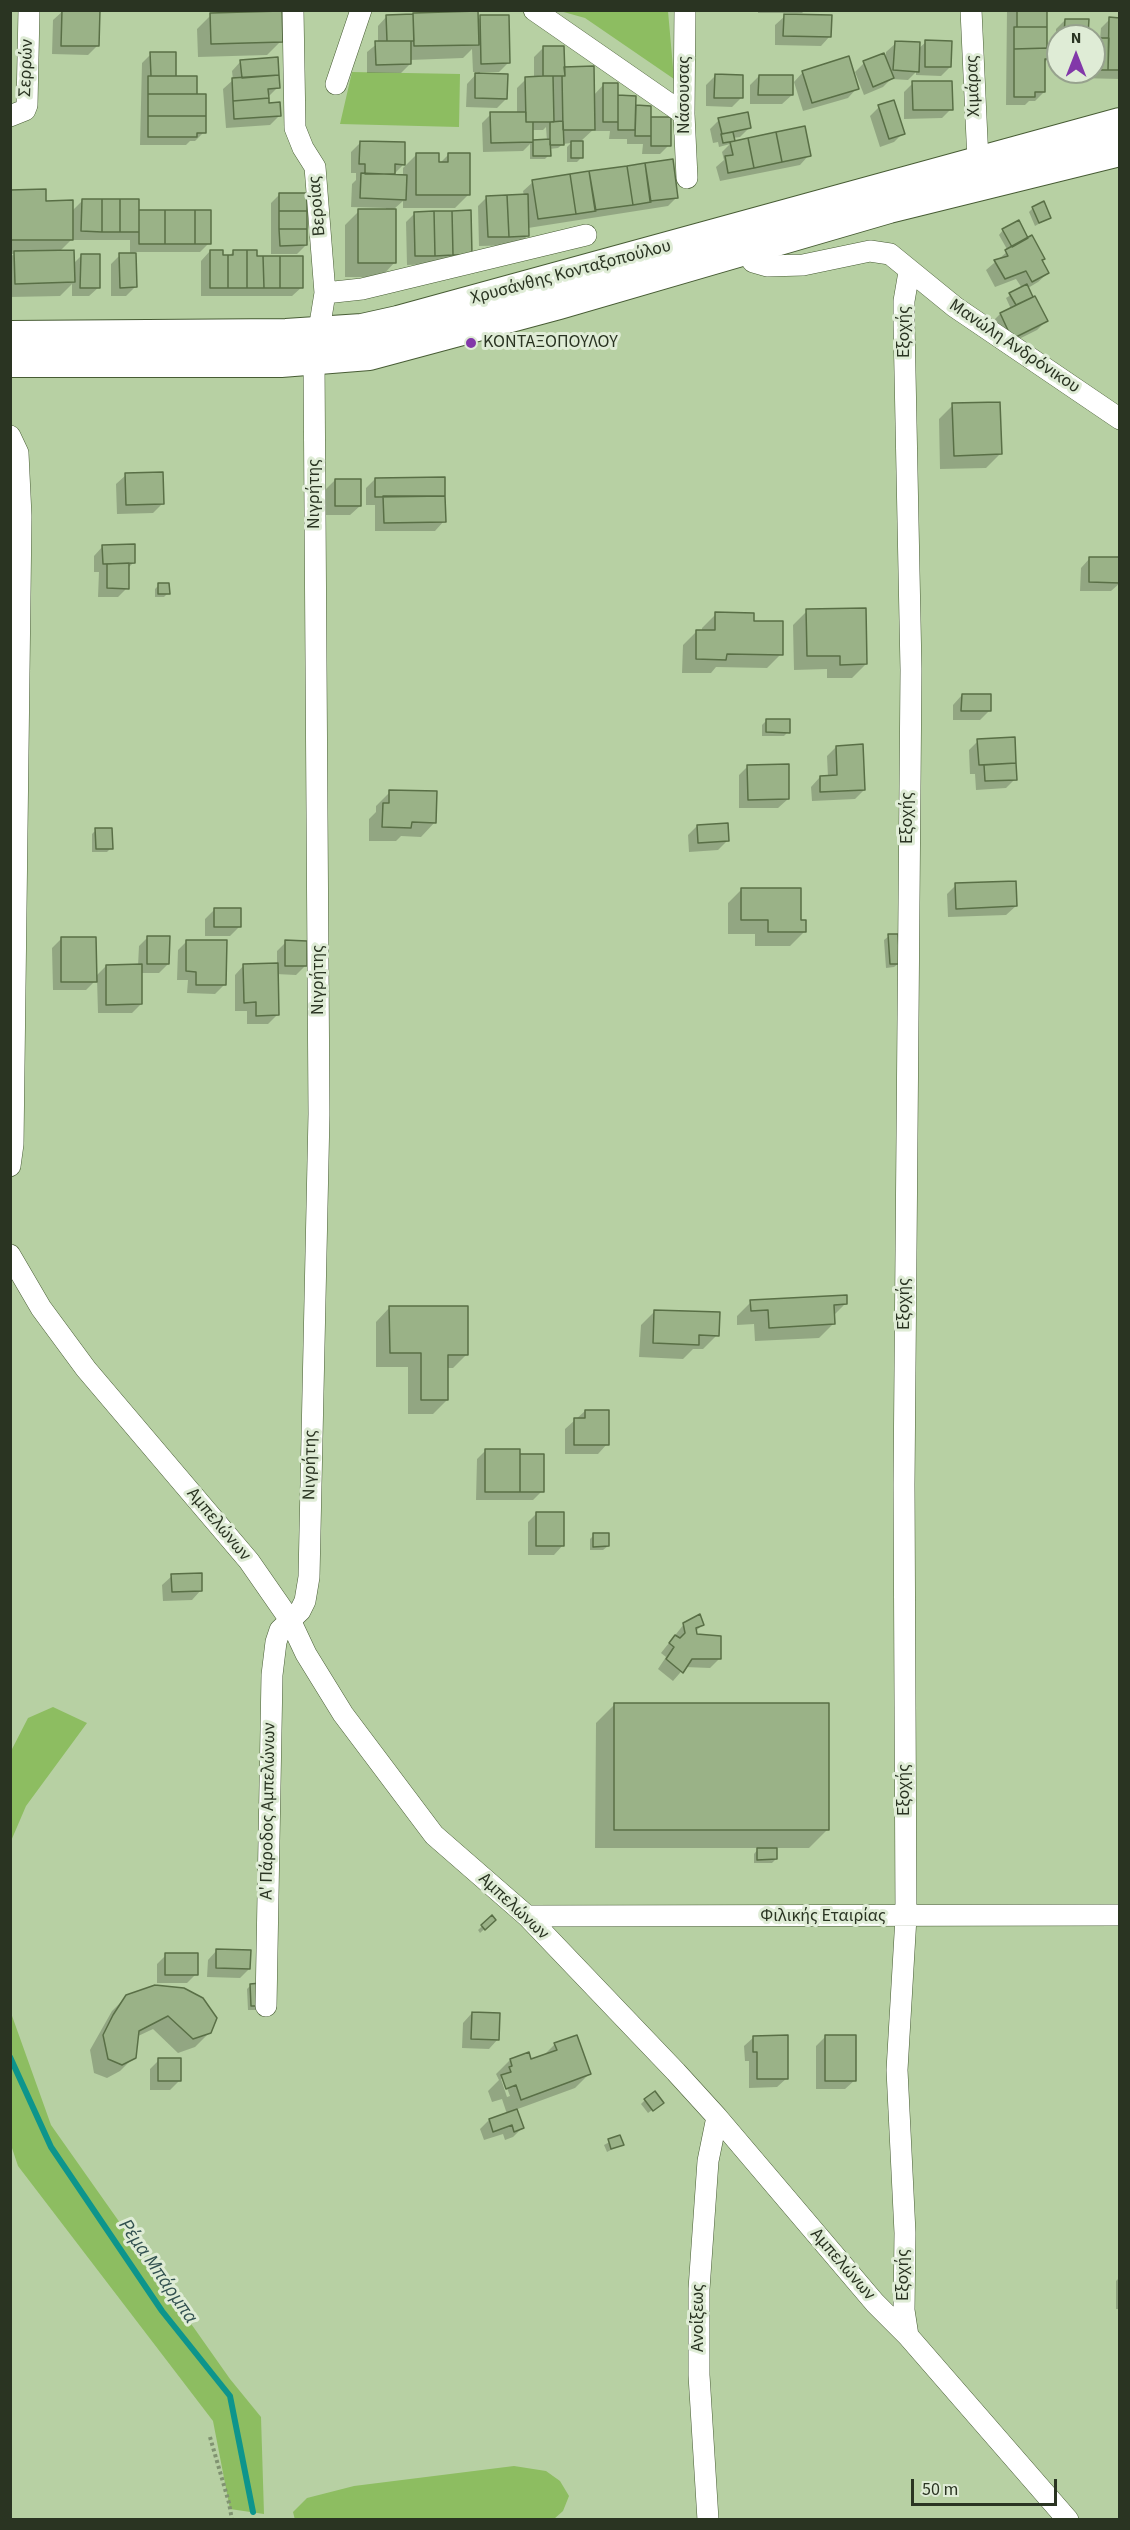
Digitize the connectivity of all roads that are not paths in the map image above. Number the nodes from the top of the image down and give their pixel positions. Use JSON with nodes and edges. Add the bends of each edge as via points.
{"nodes":[{"id":1,"x":29,"y":10,"type":"edge"},
{"id":2,"x":293,"y":10,"type":"edge"},
{"id":3,"x":361,"y":10,"type":"edge"},
{"id":4,"x":534,"y":10,"type":"edge"},
{"id":5,"x":685,"y":10,"type":"edge"},
{"id":6,"x":971,"y":10,"type":"edge"},
{"id":7,"x":336,"y":84,"type":"dead end"},
{"id":8,"x":684,"y":114,"type":"junction"},
{"id":9,"x":10,"y":116,"type":"edge"},
{"id":10,"x":1119,"y":123,"type":"edge"},
{"id":11,"x":1119,"y":151,"type":"edge"},
{"id":12,"x":978,"y":161,"type":"junction"},
{"id":13,"x":687,"y":178,"type":"dead end"},
{"id":14,"x":586,"y":235,"type":"dead end"},
{"id":15,"x":745,"y":249,"type":"junction"},
{"id":16,"x":909,"y":272,"type":"junction"},
{"id":17,"x":325,"y":293,"type":"junction"},
{"id":18,"x":10,"y":336,"type":"edge"},
{"id":19,"x":316,"y":347,"type":"junction"},
{"id":20,"x":10,"y":362,"type":"edge"},
{"id":21,"x":1119,"y":419,"type":"edge"},
{"id":22,"x":10,"y":436,"type":"edge"},
{"id":23,"x":10,"y":1166,"type":"edge"},
{"id":24,"x":10,"y":1255,"type":"edge"},
{"id":25,"x":290,"y":1620,"type":"junction"},
{"id":26,"x":1119,"y":1915,"type":"edge"},
{"id":27,"x":527,"y":1916,"type":"junction"},
{"id":28,"x":906,"y":1917,"type":"junction"},
{"id":29,"x":266,"y":2006,"type":"dead end"},
{"id":30,"x":717,"y":2117,"type":"junction"},
{"id":31,"x":908,"y":2336,"type":"junction"},
{"id":32,"x":708,"y":2520,"type":"edge"},
{"id":33,"x":1068,"y":2520,"type":"edge"}],
"edges":[{"from":1,"to":9,"type":"street","name":"Σερρών","via":[[27,105],[25,110]]},
{"from":2,"to":17,"type":"street","name":"Βεροίας","via":[[295,128],[315,167]]},
{"from":3,"to":7,"type":"street"},
{"from":4,"to":8,"type":"street"},
{"from":5,"to":8,"type":"street","name":"Νάσουσας"},
{"from":6,"to":12,"type":"street","name":"Χιμάρας"},
{"from":8,"to":13,"type":"street","name":"Νάσουσας"},
{"from":10,"to":12,"type":"main road","name":"Χρυσάνθης Κονταξοπούλου"},
{"from":11,"to":15,"type":"main road","name":"Χρυσάνθης Κονταξοπούλου","via":[[889,208]]},
{"from":12,"to":19,"type":"main road","name":"Χρυσάνθης Κονταξοπούλου","via":[[362,329]]},
{"from":14,"to":17,"type":"street","via":[[362,289]]},
{"from":15,"to":16,"type":"street","name":"Μανώλη Ανδρόνικου","via":[[757,265],[785,267],[882,252],[890,254]]},
{"from":15,"to":19,"type":"main road","name":"Χρυσάνθης Κονταξοπούλου","via":[[369,355]]},
{"from":16,"to":21,"type":"street","name":"Μανώλη Ανδρόνικου"},
{"from":16,"to":28,"type":"street","name":"Εξοχής","via":[[904,323],[911,648],[904,1484]]},
{"from":17,"to":19,"type":"street","name":"Βεροίας"},
{"from":18,"to":19,"type":"main road","name":"Χρυσάνθης Κονταξοπούλου"},
{"from":19,"to":20,"type":"main road","name":"Χρυσάνθης Κονταξοπούλου"},
{"from":19,"to":25,"type":"street","name":"Νιγρήτης","via":[[319,1114],[309,1577],[305,1601]]},
{"from":22,"to":23,"type":"street","via":[[18,453],[21,516]]},
{"from":24,"to":25,"type":"street","name":"Αμπελώνων","via":[[41,1308],[86,1369],[249,1561]]},
{"from":25,"to":27,"type":"street","name":"Αμπελώνων","via":[[343,1714],[427,1826]]},
{"from":25,"to":29,"type":"street","name":"Α' Πάροδος Αμπελώνων","via":[[280,1630],[276,1642],[272,1675]]},
{"from":26,"to":28,"type":"street","name":"Φιλικής Εταιρίας"},
{"from":27,"to":28,"type":"street","name":"Φιλικής Εταιρίας"},
{"from":27,"to":30,"type":"street","name":"Αμπελώνων"},
{"from":28,"to":31,"type":"street","name":"Εξοχής","via":[[897,2070]]},
{"from":30,"to":31,"type":"street","name":"Αμπελώνων","via":[[875,2303]]},
{"from":30,"to":32,"type":"street","name":"Ανοίξεως","via":[[708,2161],[699,2289],[699,2375]]},
{"from":31,"to":33,"type":"street","name":"Αμπελώνων"}]}
